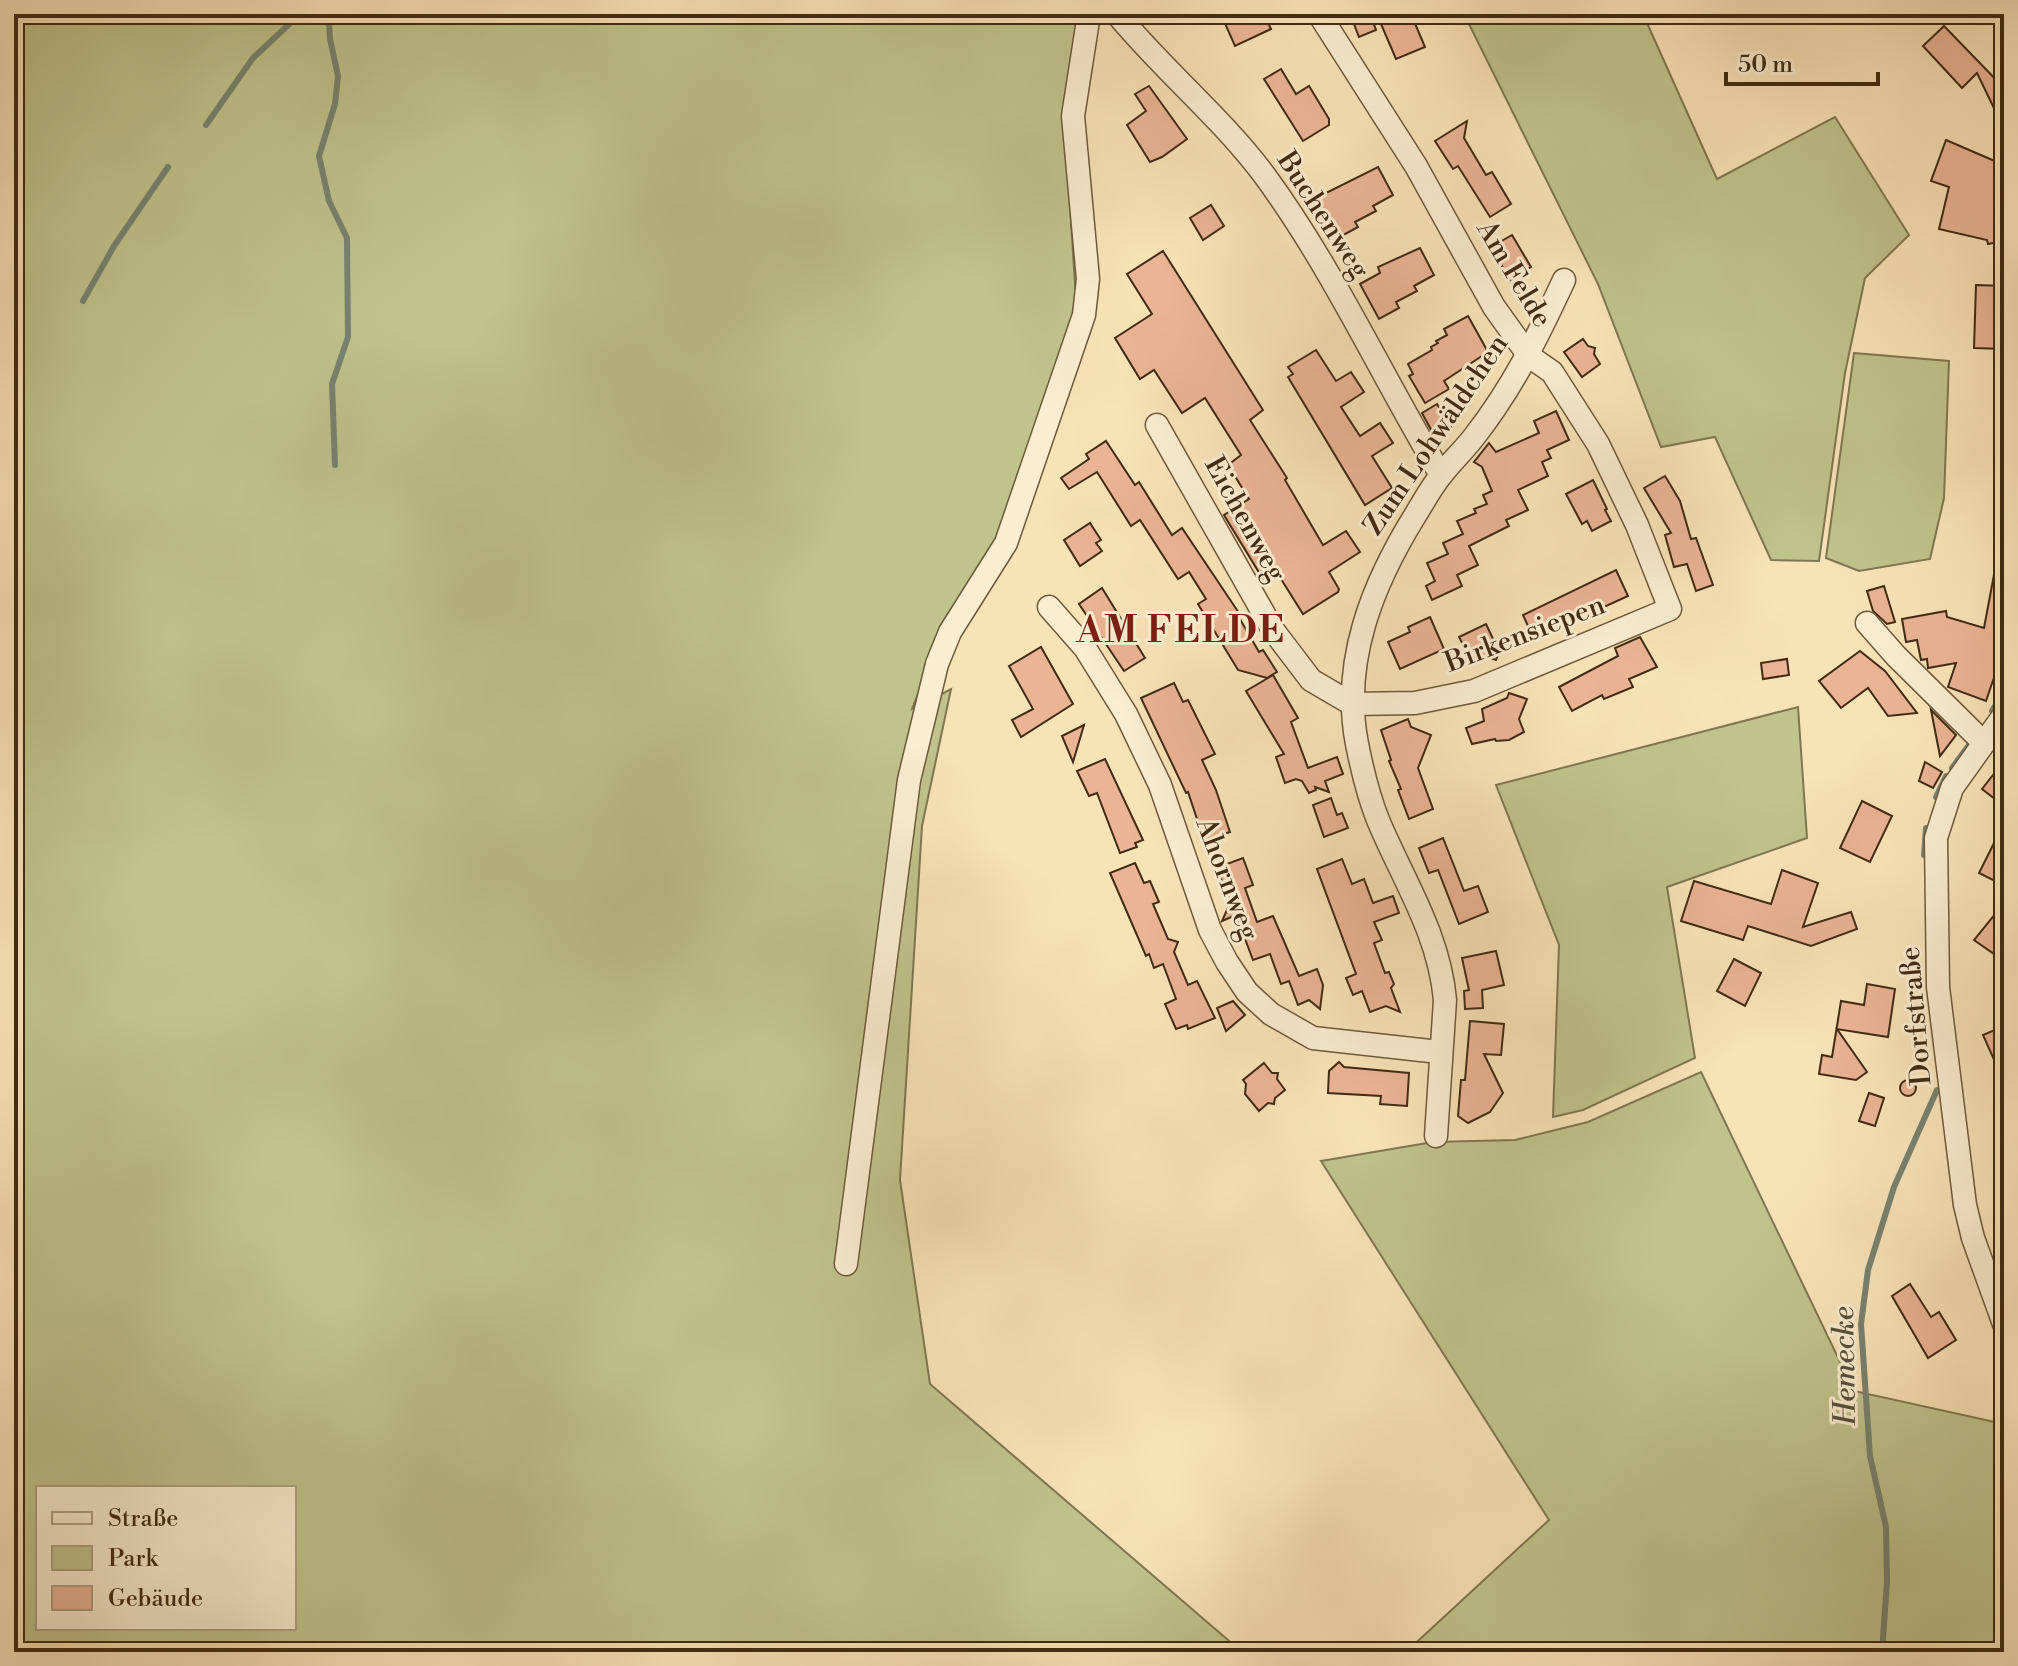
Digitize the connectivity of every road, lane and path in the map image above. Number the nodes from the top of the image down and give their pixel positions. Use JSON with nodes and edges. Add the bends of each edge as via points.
{"nodes":[{"id":1,"x":1089,"y":14,"type":"edge"},
{"id":2,"x":1117,"y":14,"type":"edge"},
{"id":3,"x":1319,"y":14,"type":"edge"},
{"id":4,"x":1564,"y":280,"type":"dead end"},
{"id":5,"x":1529,"y":356,"type":"junction"},
{"id":6,"x":1157,"y":425,"type":"dead end"},
{"id":7,"x":1441,"y":475,"type":"junction"},
{"id":8,"x":1049,"y":607,"type":"dead end"},
{"id":9,"x":1670,"y":609,"type":"joint"},
{"id":10,"x":1867,"y":623,"type":"dead end"},
{"id":11,"x":1352,"y":704,"type":"junction"},
{"id":12,"x":2004,"y":715,"type":"edge"},
{"id":13,"x":1984,"y":743,"type":"junction"},
{"id":14,"x":1439,"y":1052,"type":"junction"},
{"id":15,"x":1436,"y":1136,"type":"dead end"},
{"id":16,"x":846,"y":1264,"type":"dead end"},
{"id":17,"x":2004,"y":1324,"type":"edge"}],
"edges":[{"from":1,"to":16,"type":"street","via":[[1073,116],[1088,279],[1084,315],[1006,543],[950,632],[937,664],[909,780]]},
{"from":2,"to":7,"type":"street","name":"Buchenweg","via":[[1243,146],[1287,207]]},
{"from":3,"to":5,"type":"street","name":"Am Felde","via":[[1416,166],[1494,307]]},
{"from":4,"to":5,"type":"street","name":"Zum Lohwäldchen"},
{"from":5,"to":7,"type":"street","name":"Zum Lohwäldchen","via":[[1475,436]]},
{"from":5,"to":9,"type":"street","name":"Am Felde","via":[[1552,372],[1598,444]]},
{"from":6,"to":11,"type":"street","name":"Eichenweg","via":[[1273,630],[1311,680]]},
{"from":7,"to":11,"type":"street","name":"Zum Lohwäldchen","via":[[1379,578],[1360,638]]},
{"from":8,"to":14,"type":"street","name":"Ahornweg","via":[[1085,648],[1126,714],[1160,785],[1210,930],[1247,992],[1271,1014],[1313,1038]]},
{"from":9,"to":11,"type":"street","name":"Birkensiepen","via":[[1474,691],[1415,703]]},
{"from":10,"to":13,"type":"street"},
{"from":11,"to":14,"type":"street","name":"Zum Lohwäldchen","via":[[1370,798],[1437,954],[1445,1000]]},
{"from":12,"to":13,"type":"street","name":"Dorfstraße"},
{"from":13,"to":17,"type":"street","name":"Dorfstraße","via":[[1952,788],[1936,838],[1938,987],[1965,1205]]},
{"from":14,"to":15,"type":"street","name":"Zum Lohwäldchen"}]}
